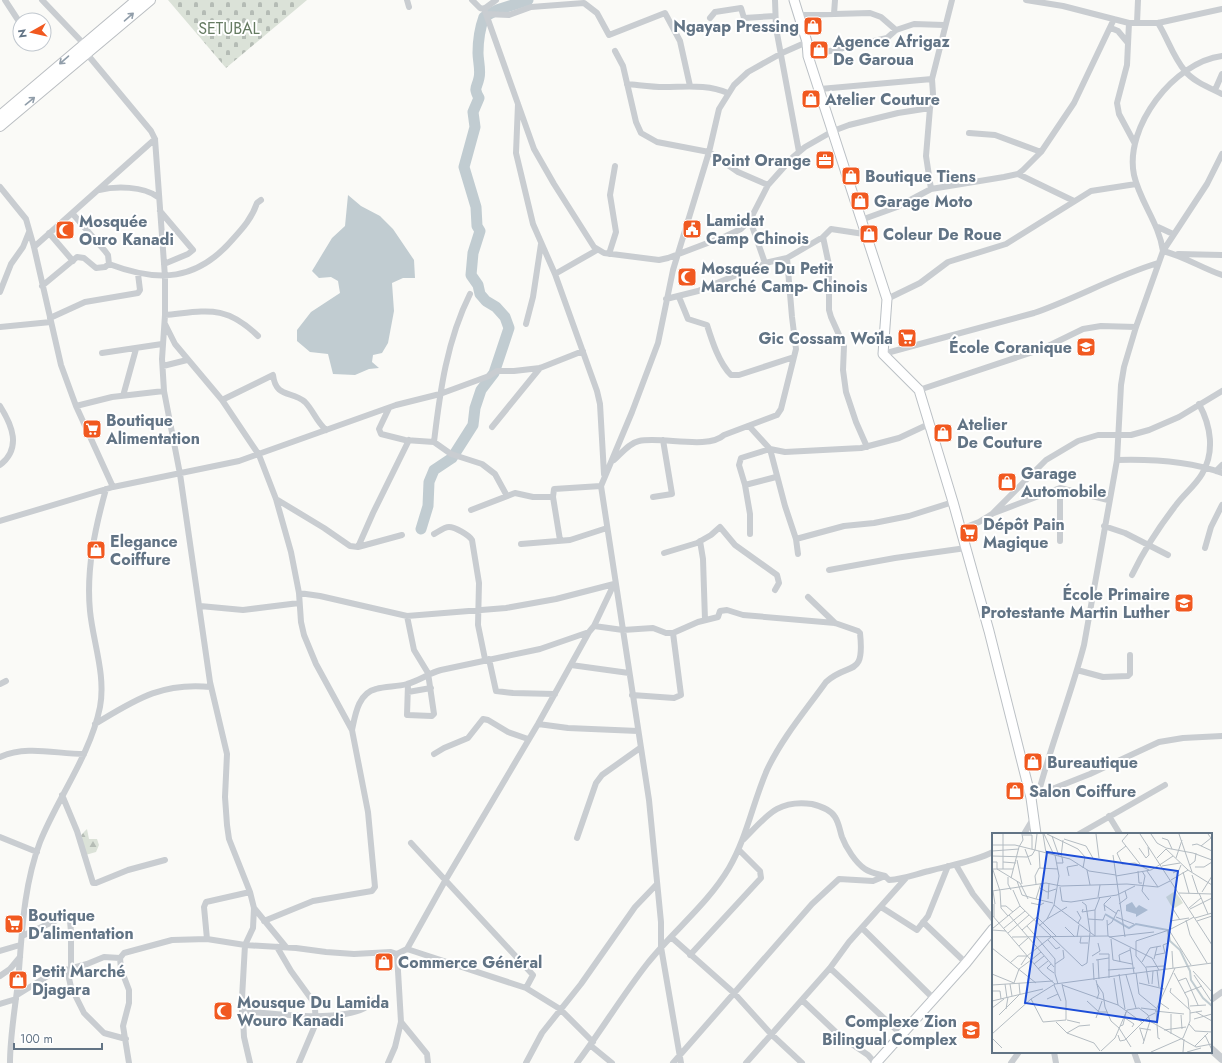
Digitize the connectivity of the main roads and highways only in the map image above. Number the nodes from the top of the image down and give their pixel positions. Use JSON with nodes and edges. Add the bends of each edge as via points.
{"nodes":[{"id":1,"x":137,"y":0,"type":"edge"},
{"id":2,"x":150,"y":0,"type":"edge"},
{"id":3,"x":794,"y":0,"type":"edge"},
{"id":4,"x":0,"y":116,"type":"edge"},
{"id":5,"x":0,"y":126,"type":"edge"},
{"id":6,"x":1036,"y":833,"type":"edge"},
{"id":7,"x":992,"y":930,"type":"edge"},
{"id":8,"x":876,"y":1063,"type":"edge"}],
"edges":[{"from":1,"to":4,"type":"main road","one_way":true,"via":[[83,43]]},
{"from":5,"to":2,"type":"main road","one_way":true},
{"from":3,"to":6,"type":"main road","via":[[807,42],[808,56],[887,299],[883,354],[919,390],[961,529],[1035,796]]},
{"from":7,"to":8,"type":"main road"}]}
